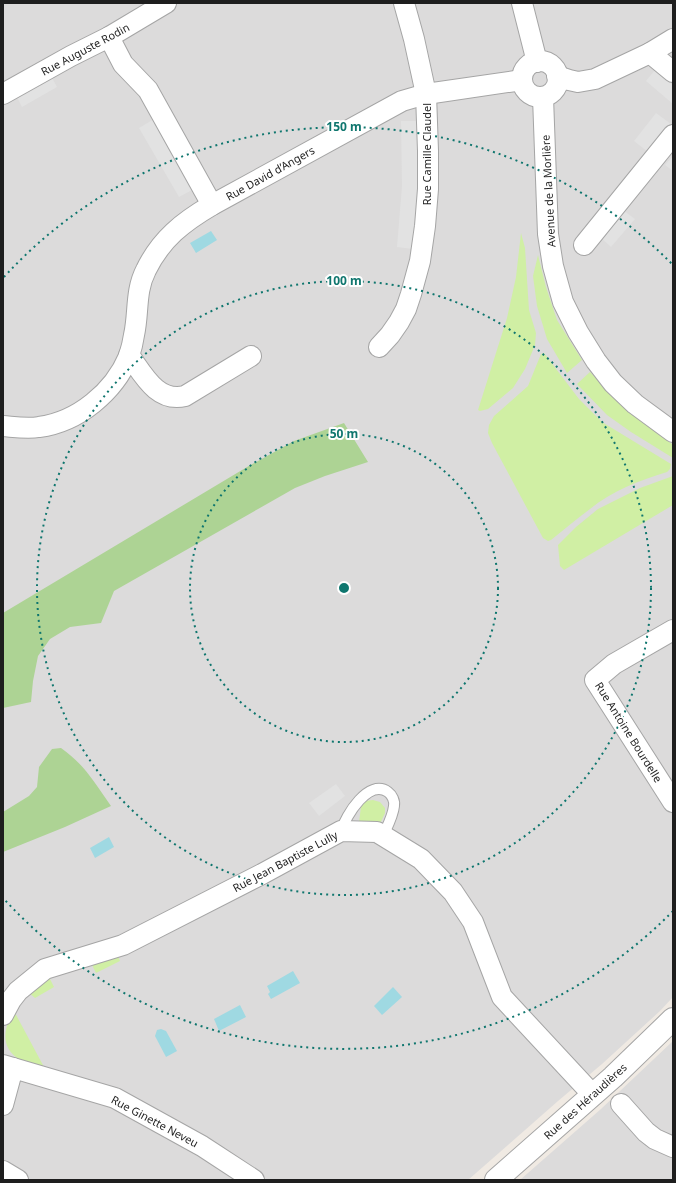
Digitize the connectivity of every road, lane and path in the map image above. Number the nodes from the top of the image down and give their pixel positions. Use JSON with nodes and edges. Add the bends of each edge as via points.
{"nodes":[{"id":1,"x":166,"y":3,"type":"edge"},
{"id":2,"x":404,"y":3,"type":"edge"},
{"id":3,"x":522,"y":3,"type":"edge"},
{"id":4,"x":109,"y":38,"type":"junction"},
{"id":5,"x":673,"y":39,"type":"edge"},
{"id":6,"x":650,"y":53,"type":"junction"},
{"id":7,"x":537,"y":62,"type":"junction"},
{"id":8,"x":673,"y":72,"type":"edge"},
{"id":9,"x":557,"y":76,"type":"junction"},
{"id":10,"x":522,"y":80,"type":"junction"},
{"id":11,"x":3,"y":94,"type":"edge"},
{"id":12,"x":426,"y":94,"type":"junction"},
{"id":13,"x":543,"y":97,"type":"junction"},
{"id":14,"x":673,"y":135,"type":"edge"},
{"id":15,"x":212,"y":205,"type":"junction"},
{"id":16,"x":584,"y":245,"type":"dead end"},
{"id":17,"x":379,"y":347,"type":"dead end"},
{"id":18,"x":129,"y":355,"type":"junction"},
{"id":19,"x":251,"y":356,"type":"dead end"},
{"id":20,"x":3,"y":426,"type":"edge"},
{"id":21,"x":673,"y":432,"type":"edge"},
{"id":22,"x":673,"y":630,"type":"edge"},
{"id":23,"x":673,"y":802,"type":"edge"},
{"id":24,"x":341,"y":831,"type":"junction"},
{"id":25,"x":383,"y":836,"type":"junction"},
{"id":26,"x":3,"y":1015,"type":"edge"},
{"id":27,"x":673,"y":1019,"type":"edge"},
{"id":28,"x":8,"y":1067,"type":"edge"},
{"id":29,"x":593,"y":1095,"type":"junction"},
{"id":30,"x":621,"y":1104,"type":"dead end"},
{"id":31,"x":3,"y":1105,"type":"edge"},
{"id":32,"x":673,"y":1147,"type":"edge"},
{"id":33,"x":3,"y":1171,"type":"edge"},
{"id":34,"x":18,"y":1180,"type":"edge"},
{"id":35,"x":254,"y":1180,"type":"edge"},
{"id":36,"x":496,"y":1180,"type":"edge"}],
"edges":[{"from":1,"to":4,"type":"street","name":"Rue Auguste Rodin"},
{"from":2,"to":12,"type":"street"},
{"from":3,"to":7,"type":"street"},
{"from":4,"to":11,"type":"street","name":"Rue Auguste Rodin"},
{"from":4,"to":15,"type":"street","via":[[123,64],[148,90]]},
{"from":5,"to":6,"type":"street"},
{"from":6,"to":8,"type":"street"},
{"from":6,"to":9,"type":"street","via":[[595,79],[578,82]]},
{"from":7,"to":9,"type":"street","via":[[549,64]]},
{"from":7,"to":10,"type":"street","via":[[526,68]]},
{"from":9,"to":13,"type":"street","via":[[554,91]]},
{"from":10,"to":12,"type":"street","name":"Rue David d’Angers"},
{"from":10,"to":13,"type":"street","via":[[528,93]]},
{"from":12,"to":15,"type":"street","name":"Rue David d’Angers","via":[[402,102]]},
{"from":12,"to":17,"type":"street","name":"Rue Camille Claudel","via":[[428,189],[420,261],[406,309],[390,335]]},
{"from":13,"to":21,"type":"street","name":"Avenue de la Morlière","via":[[548,234],[553,266],[563,302],[578,332],[613,383],[635,404]]},
{"from":14,"to":16,"type":"street"},
{"from":15,"to":18,"type":"street","name":"Rue David d’Angers","via":[[178,227],[165,240],[145,271],[139,288]]},
{"from":18,"to":19,"type":"street","via":[[154,389],[172,398],[185,396]]},
{"from":18,"to":20,"type":"street","name":"Rue David d’Angers","via":[[112,384],[98,399],[72,416],[41,427]]},
{"from":22,"to":23,"type":"street","name":"Rue Antoine Bourdelle","via":[[614,664],[595,680]]},
{"from":24,"to":25,"type":"street","name":"Rue Jean Baptiste Lully","via":[[378,832]]},
{"from":24,"to":25,"type":"lane","via":[[354,806],[370,791],[382,789],[392,796],[394,806]]},
{"from":24,"to":26,"type":"street","name":"Rue Jean Baptiste Lully","via":[[123,945],[45,968],[18,990]]},
{"from":25,"to":29,"type":"street","name":"Rue Jean Baptiste Lully","via":[[421,859],[453,892],[473,922],[502,997]]},
{"from":27,"to":29,"type":"street","name":"Rue des Héraudières"},
{"from":28,"to":31,"type":"street"},
{"from":28,"to":35,"type":"street","name":"Rue Ginette Neveu","via":[[115,1098],[202,1146]]},
{"from":29,"to":36,"type":"street","name":"Rue des Héraudières"},
{"from":30,"to":32,"type":"street","via":[[646,1132]]},
{"from":33,"to":34,"type":"street"}]}
